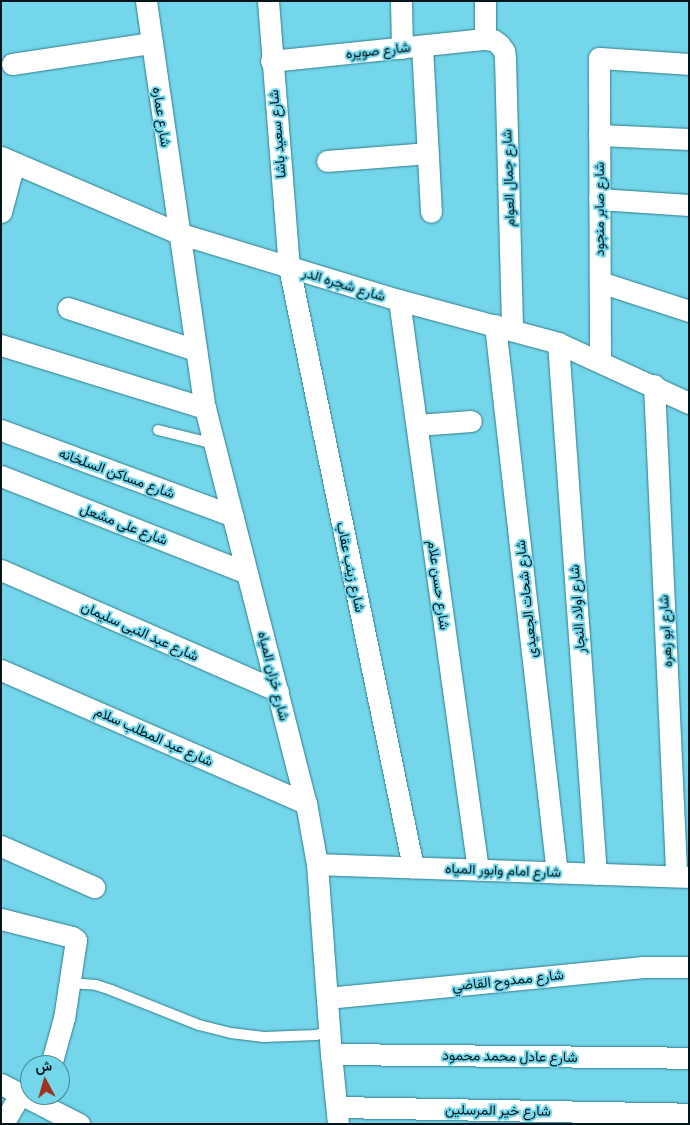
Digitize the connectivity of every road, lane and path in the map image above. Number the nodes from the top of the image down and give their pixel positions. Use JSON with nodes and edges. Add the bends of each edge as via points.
{"nodes":[{"id":1,"x":146,"y":1,"type":"edge"},
{"id":2,"x":268,"y":1,"type":"edge"},
{"id":3,"x":401,"y":1,"type":"edge"},
{"id":4,"x":485,"y":1,"type":"edge"},
{"id":5,"x":485,"y":39,"type":"junction"},
{"id":6,"x":151,"y":43,"type":"junction"},
{"id":7,"x":412,"y":47,"type":"junction"},
{"id":8,"x":271,"y":61,"type":"junction"},
{"id":9,"x":12,"y":64,"type":"dead end"},
{"id":10,"x":689,"y":64,"type":"edge"},
{"id":11,"x":599,"y":135,"type":"junction"},
{"id":12,"x":689,"y":140,"type":"edge"},
{"id":13,"x":428,"y":153,"type":"junction"},
{"id":14,"x":8,"y":160,"type":"edge"},
{"id":15,"x":327,"y":161,"type":"dead end"},
{"id":16,"x":599,"y":199,"type":"junction"},
{"id":17,"x":689,"y":205,"type":"edge"},
{"id":18,"x":1,"y":212,"type":"edge"},
{"id":19,"x":431,"y":212,"type":"dead end"},
{"id":20,"x":178,"y":233,"type":"junction"},
{"id":21,"x":289,"y":267,"type":"junction"},
{"id":22,"x":600,"y":282,"type":"junction"},
{"id":23,"x":399,"y":300,"type":"junction"},
{"id":24,"x":68,"y":308,"type":"dead end"},
{"id":25,"x":689,"y":311,"type":"edge"},
{"id":26,"x":504,"y":327,"type":"junction"},
{"id":27,"x":558,"y":343,"type":"junction"},
{"id":28,"x":1,"y":345,"type":"edge"},
{"id":29,"x":196,"y":350,"type":"junction"},
{"id":30,"x":600,"y":361,"type":"junction"},
{"id":31,"x":654,"y":385,"type":"junction"},
{"id":32,"x":689,"y":402,"type":"edge"},
{"id":33,"x":205,"y":408,"type":"junction"},
{"id":34,"x":470,"y":421,"type":"dead end"},
{"id":35,"x":417,"y":425,"type":"junction"},
{"id":36,"x":1,"y":430,"type":"edge"},
{"id":37,"x":158,"y":430,"type":"dead end"},
{"id":38,"x":215,"y":444,"type":"junction"},
{"id":39,"x":1,"y":476,"type":"edge"},
{"id":40,"x":233,"y":516,"type":"junction"},
{"id":41,"x":1,"y":570,"type":"edge"},
{"id":42,"x":247,"y":573,"type":"junction"},
{"id":43,"x":1,"y":670,"type":"edge"},
{"id":44,"x":278,"y":691,"type":"junction"},
{"id":45,"x":306,"y":803,"type":"junction"},
{"id":46,"x":1,"y":846,"type":"edge"},
{"id":47,"x":317,"y":864,"type":"junction"},
{"id":48,"x":413,"y":867,"type":"junction"},
{"id":49,"x":478,"y":870,"type":"junction"},
{"id":50,"x":557,"y":873,"type":"junction"},
{"id":51,"x":596,"y":874,"type":"junction"},
{"id":52,"x":682,"y":876,"type":"edge"},
{"id":53,"x":94,"y":887,"type":"dead end"},
{"id":54,"x":2,"y":924,"type":"edge"},
{"id":55,"x":689,"y":967,"type":"edge"},
{"id":56,"x":70,"y":983,"type":"junction"},
{"id":57,"x":327,"y":998,"type":"junction"},
{"id":58,"x":329,"y":1031,"type":"junction"},
{"id":59,"x":331,"y":1054,"type":"junction"},
{"id":60,"x":54,"y":1055,"type":"edge"},
{"id":61,"x":689,"y":1058,"type":"edge"},
{"id":62,"x":1,"y":1084,"type":"edge"},
{"id":63,"x":20,"y":1094,"type":"joint"},
{"id":64,"x":51,"y":1105,"type":"edge"},
{"id":65,"x":689,"y":1114,"type":"edge"},
{"id":66,"x":337,"y":1116,"type":"edge"},
{"id":67,"x":7,"y":1121,"type":"edge"},
{"id":68,"x":78,"y":1124,"type":"edge"}],
"edges":[{"from":1,"to":6,"type":"street","name":"شارع عماره"},
{"from":2,"to":8,"type":"street","name":"شارع سعيد باشا"},
{"from":3,"to":7,"type":"street"},
{"from":4,"to":5,"type":"street"},
{"from":5,"to":7,"type":"street","name":"شارع صويره"},
{"from":5,"to":26,"type":"street","name":"شارع جمال العوام","via":[[500,44],[505,58]]},
{"from":6,"to":9,"type":"street"},
{"from":6,"to":20,"type":"street","name":"شارع عماره"},
{"from":7,"to":8,"type":"street","name":"شارع صويره"},
{"from":7,"to":13,"type":"street"},
{"from":8,"to":21,"type":"street","name":"شارع سعيد باشا"},
{"from":10,"to":11,"type":"street","name":"شارع صابر منجود","via":[[599,57]]},
{"from":11,"to":12,"type":"street"},
{"from":11,"to":16,"type":"street","name":"شارع صابر منجود"},
{"from":13,"to":15,"type":"street"},
{"from":13,"to":19,"type":"street"},
{"from":14,"to":18,"type":"street"},
{"from":14,"to":20,"type":"street","name":"شارع شجره الدر"},
{"from":16,"to":17,"type":"street"},
{"from":16,"to":22,"type":"street","name":"شارع صابر منجود"},
{"from":20,"to":21,"type":"street","name":"شارع شجره الدر"},
{"from":20,"to":29,"type":"street","name":"شارع خزان المياه"},
{"from":21,"to":23,"type":"street","name":"شارع شجره الدر"},
{"from":21,"to":48,"type":"street","name":"شارع زينب عقاب"},
{"from":22,"to":25,"type":"street"},
{"from":22,"to":30,"type":"street","name":"شارع صابر منجود"},
{"from":23,"to":26,"type":"street","name":"شارع شجره الدر"},
{"from":23,"to":35,"type":"street","name":"شارع حسن علام"},
{"from":24,"to":29,"type":"street"},
{"from":26,"to":27,"type":"street","name":"شارع شجره الدر"},
{"from":26,"to":50,"type":"street","name":"شارع شحات الجعيدى"},
{"from":27,"to":30,"type":"street","name":"شارع شجره الدر"},
{"from":27,"to":51,"type":"street","name":"شارع اولاد النجار"},
{"from":28,"to":33,"type":"street"},
{"from":29,"to":33,"type":"street","name":"شارع خزان المياه"},
{"from":30,"to":31,"type":"street","name":"شارع شجره الدر"},
{"from":31,"to":32,"type":"street","name":"شارع شجره الدر"},
{"from":31,"to":52,"type":"street","name":"شارع ابو زهره"},
{"from":33,"to":38,"type":"street","name":"شارع خزان المياه"},
{"from":34,"to":35,"type":"street"},
{"from":35,"to":49,"type":"street","name":"شارع حسن علام"},
{"from":36,"to":40,"type":"street","name":"شارع مساكن السلخانه"},
{"from":37,"to":38,"type":"lane"},
{"from":38,"to":40,"type":"street","name":"شارع خزان المياه"},
{"from":39,"to":42,"type":"street","name":"شارع على مشعل"},
{"from":40,"to":42,"type":"street","name":"شارع خزان المياه"},
{"from":41,"to":44,"type":"street","name":"شارع عبد النبى سليمان"},
{"from":42,"to":44,"type":"street","name":"شارع خزان المياه"},
{"from":43,"to":45,"type":"street","name":"شارع عبد المطلب سلام"},
{"from":44,"to":45,"type":"street","name":"شارع خزان المياه"},
{"from":45,"to":47,"type":"street","name":"شارع خزان المياه"},
{"from":46,"to":53,"type":"street"},
{"from":47,"to":48,"type":"street","name":"شارع امام وابور المياه"},
{"from":47,"to":57,"type":"street","name":"شارع خزان المياه"},
{"from":48,"to":49,"type":"street","name":"شارع امام وابور المياه"},
{"from":49,"to":50,"type":"street","name":"شارع امام وابور المياه"},
{"from":50,"to":51,"type":"street","name":"شارع امام وابور المياه"},
{"from":51,"to":52,"type":"street","name":"شارع امام وابور المياه"},
{"from":54,"to":56,"type":"street","via":[[74,938]]},
{"from":55,"to":57,"type":"street","name":"شارع ممدوح القاضي","via":[[643,967]]},
{"from":56,"to":58,"type":"lane","via":[[96,985],[199,1025],[231,1033],[264,1037],[316,1035]]},
{"from":56,"to":60,"type":"street"},
{"from":57,"to":58,"type":"street","name":"شارع خزان المياه"},
{"from":58,"to":59,"type":"street","name":"شارع خزان المياه"},
{"from":59,"to":61,"type":"street","name":"شارع عادل محمد محمود"},
{"from":59,"to":66,"type":"street","name":"شارع خزان المياه"},
{"from":62,"to":63,"type":"street"},
{"from":63,"to":67,"type":"street"},
{"from":64,"to":68,"type":"street"},
{"from":65,"to":66,"type":"street","name":"شارع خير المرسلين"}]}
